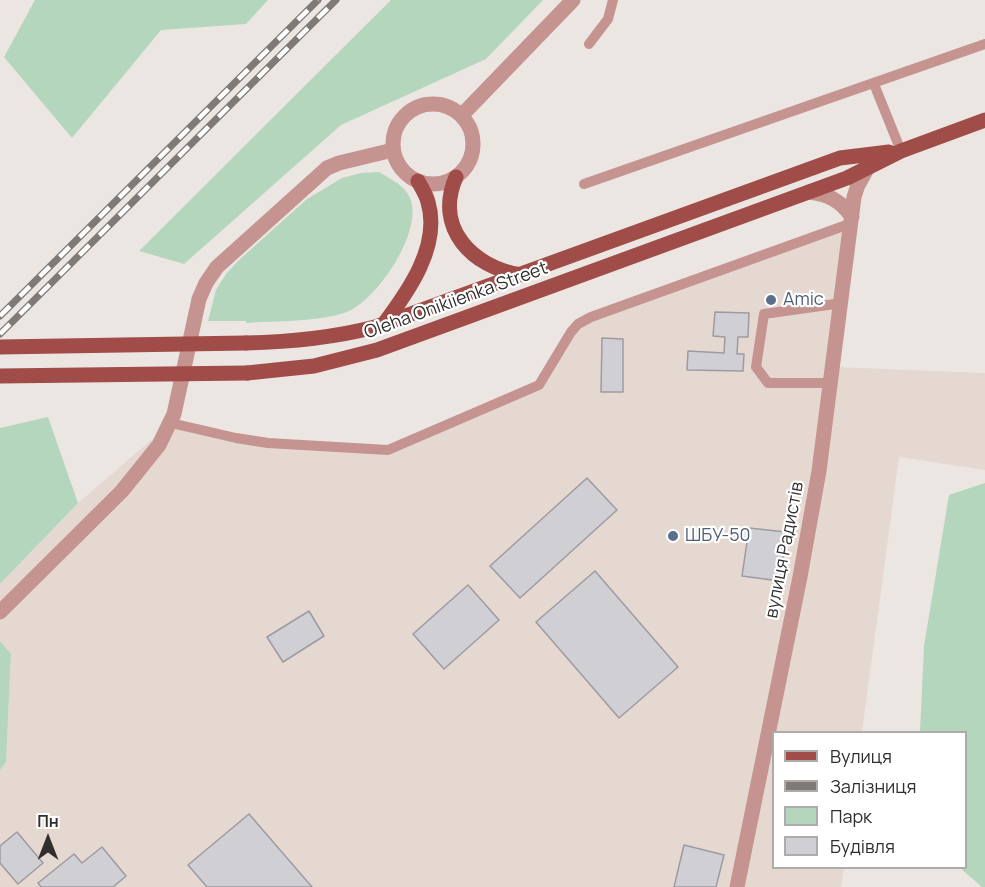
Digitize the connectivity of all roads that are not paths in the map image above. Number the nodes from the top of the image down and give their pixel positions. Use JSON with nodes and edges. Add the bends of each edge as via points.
{"nodes":[{"id":1,"x":573,"y":0,"type":"edge"},
{"id":2,"x":613,"y":0,"type":"edge"},
{"id":3,"x":589,"y":44,"type":"dead end"},
{"id":4,"x":985,"y":44,"type":"edge"},
{"id":5,"x":874,"y":84,"type":"junction"},
{"id":6,"x":462,"y":115,"type":"junction"},
{"id":7,"x":985,"y":120,"type":"edge"},
{"id":8,"x":393,"y":150,"type":"junction"},
{"id":9,"x":901,"y":150,"type":"junction"},
{"id":10,"x":868,"y":167,"type":"junction"},
{"id":11,"x":456,"y":177,"type":"junction"},
{"id":12,"x":418,"y":181,"type":"junction"},
{"id":13,"x":584,"y":184,"type":"dead end"},
{"id":14,"x":809,"y":192,"type":"junction"},
{"id":15,"x":852,"y":220,"type":"junction"},
{"id":16,"x":521,"y":275,"type":"junction"},
{"id":17,"x":842,"y":303,"type":"junction"},
{"id":18,"x":383,"y":325,"type":"junction"},
{"id":19,"x":0,"y":347,"type":"edge"},
{"id":20,"x":0,"y":376,"type":"edge"},
{"id":21,"x":831,"y":383,"type":"junction"},
{"id":22,"x":171,"y":423,"type":"junction"},
{"id":23,"x":0,"y":612,"type":"edge"},
{"id":24,"x":738,"y":887,"type":"edge"}],
"edges":[{"from":1,"to":6,"type":"street"},
{"from":2,"to":3,"type":"lane","via":[[608,19]]},
{"from":4,"to":5,"type":"lane"},
{"from":5,"to":9,"type":"lane"},
{"from":5,"to":13,"type":"lane"},
{"from":6,"to":8,"type":"street","via":[[438,104],[412,109],[395,130]]},
{"from":6,"to":11,"type":"street","via":[[472,131],[473,150],[469,163]]},
{"from":7,"to":9,"type":"main road","name":"Oleha Onikiienka Street"},
{"from":8,"to":12,"type":"street","via":[[401,168]]},
{"from":8,"to":22,"type":"street","via":[[327,168],[211,274],[196,308]]},
{"from":9,"to":10,"type":"main road","name":"Oleha Onikiienka Street"},
{"from":9,"to":16,"type":"main road","name":"Oleha Onikiienka Street","via":[[840,158]]},
{"from":10,"to":14,"type":"main road","name":"Oleha Onikiienka Street"},
{"from":10,"to":15,"type":"street","name":"вулиця Радистів","via":[[855,191]]},
{"from":11,"to":12,"type":"street","via":[[438,184]]},
{"from":11,"to":16,"type":"main road","via":[[449,208],[458,238],[481,260]]},
{"from":12,"to":18,"type":"main road","via":[[430,216],[426,250],[413,281]]},
{"from":14,"to":15,"type":"street","via":[[832,198]]},
{"from":14,"to":20,"type":"main road","name":"Oleha Onikiienka Street","bridge":true,"via":[[377,350],[314,366],[247,373]]},
{"from":15,"to":17,"type":"street","name":"вулиця Радистів"},
{"from":15,"to":22,"type":"lane","via":[[583,321],[566,339],[539,386],[388,450],[268,443]]},
{"from":16,"to":18,"type":"main road","name":"Oleha Onikiienka Street"},
{"from":17,"to":21,"type":"street","name":"вулиця Радистів"},
{"from":17,"to":21,"type":"lane","via":[[764,314],[756,367],[768,383]]},
{"from":18,"to":19,"type":"main road","name":"Oleha Onikiienka Street","bridge":true,"via":[[317,339],[246,344]]},
{"from":21,"to":24,"type":"street","name":"вулиця Радистів","via":[[800,577]]},
{"from":22,"to":23,"type":"street","via":[[159,445],[122,491]]}]}
